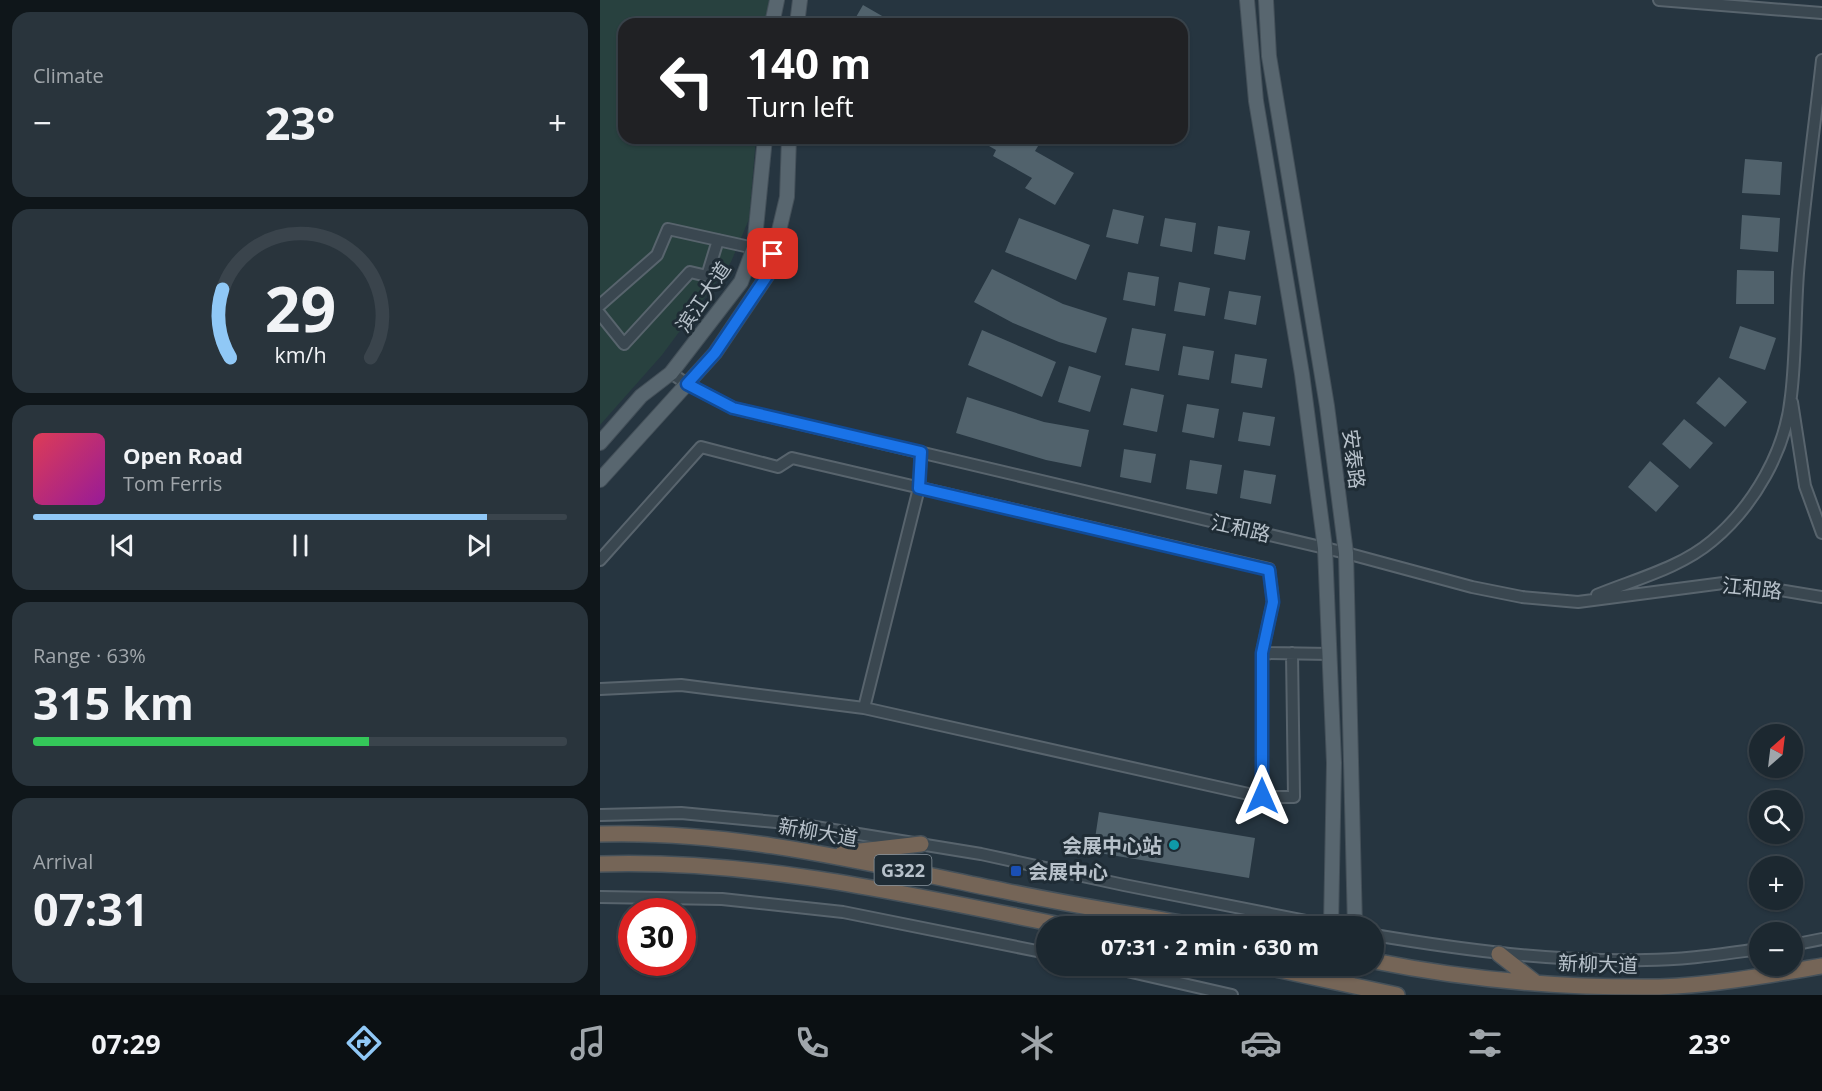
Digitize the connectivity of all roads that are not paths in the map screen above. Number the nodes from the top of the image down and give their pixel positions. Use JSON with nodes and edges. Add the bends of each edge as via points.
{"nodes":[{"id":1,"x":777,"y":0,"type":"edge"},
{"id":2,"x":800,"y":0,"type":"edge"},
{"id":3,"x":1246,"y":0,"type":"edge"},
{"id":4,"x":1266,"y":0,"type":"edge"},
{"id":5,"x":1659,"y":0,"type":"edge"},
{"id":6,"x":1822,"y":13,"type":"edge"},
{"id":7,"x":773,"y":18,"type":"edge"},
{"id":8,"x":797,"y":18,"type":"edge"},
{"id":9,"x":1822,"y":60,"type":"edge"},
{"id":10,"x":764,"y":144,"type":"edge"},
{"id":11,"x":789,"y":144,"type":"edge"},
{"id":12,"x":718,"y":240,"type":"junction"},
{"id":13,"x":754,"y":248,"type":"junction"},
{"id":14,"x":600,"y":305,"type":"edge"},
{"id":15,"x":600,"y":314,"type":"edge"},
{"id":16,"x":671,"y":373,"type":"junction"},
{"id":17,"x":687,"y":384,"type":"junction"},
{"id":18,"x":1791,"y":398,"type":"junction"},
{"id":19,"x":600,"y":443,"type":"edge"},
{"id":20,"x":921,"y":452,"type":"junction"},
{"id":21,"x":600,"y":480,"type":"edge"},
{"id":22,"x":919,"y":488,"type":"junction"},
{"id":23,"x":1822,"y":533,"type":"edge"},
{"id":24,"x":1325,"y":548,"type":"junction"},
{"id":25,"x":1346,"y":553,"type":"junction"},
{"id":26,"x":600,"y":560,"type":"edge"},
{"id":27,"x":1822,"y":597,"type":"edge"},
{"id":28,"x":1578,"y":602,"type":"junction"},
{"id":29,"x":1262,"y":653,"type":"junction"},
{"id":30,"x":1292,"y":653,"type":"junction"},
{"id":31,"x":1330,"y":654,"type":"junction"},
{"id":32,"x":600,"y":689,"type":"edge"},
{"id":33,"x":864,"y":708,"type":"junction"},
{"id":34,"x":1262,"y":796,"type":"junction"},
{"id":35,"x":600,"y":815,"type":"edge"},
{"id":36,"x":600,"y":823,"type":"edge"},
{"id":37,"x":651,"y":833,"type":"junction"},
{"id":38,"x":600,"y":834,"type":"edge"},
{"id":39,"x":921,"y":844,"type":"junction"},
{"id":40,"x":831,"y":854,"type":"junction"},
{"id":41,"x":600,"y":864,"type":"edge"},
{"id":42,"x":600,"y":897,"type":"edge"},
{"id":43,"x":1142,"y":916,"type":"edge"},
{"id":44,"x":1282,"y":916,"type":"edge"},
{"id":45,"x":1333,"y":916,"type":"edge"},
{"id":46,"x":1354,"y":916,"type":"edge"},
{"id":47,"x":1036,"y":920,"type":"edge"},
{"id":48,"x":1384,"y":937,"type":"edge"},
{"id":49,"x":1822,"y":939,"type":"edge"},
{"id":50,"x":1803,"y":943,"type":"edge"},
{"id":51,"x":1036,"y":951,"type":"edge"},
{"id":52,"x":1749,"y":951,"type":"edge"},
{"id":53,"x":1500,"y":954,"type":"junction"},
{"id":54,"x":1384,"y":963,"type":"edge"},
{"id":55,"x":1822,"y":966,"type":"edge"},
{"id":56,"x":1149,"y":976,"type":"edge"},
{"id":57,"x":1297,"y":976,"type":"edge"},
{"id":58,"x":1536,"y":983,"type":"junction"},
{"id":59,"x":1344,"y":989,"type":"edge"},
{"id":60,"x":1232,"y":995,"type":"edge"},
{"id":61,"x":1398,"y":995,"type":"edge"}],
"edges":[{"from":1,"to":7,"type":"main road"},
{"from":2,"to":8,"type":"main road"},
{"from":3,"to":24,"type":"main road","name":"安泰路","via":[[1256,101],[1302,374]]},
{"from":4,"to":25,"type":"main road","name":"安泰路","via":[[1269,56],[1327,406]]},
{"from":5,"to":6,"type":"street"},
{"from":9,"to":18,"type":"street","via":[[1798,273]]},
{"from":10,"to":13,"type":"main road","name":"滨江大道"},
{"from":11,"to":17,"type":"main road","name":"滨江大道","via":[[787,197],[769,273],[715,353]]},
{"from":12,"to":13,"type":"street"},
{"from":12,"to":14,"type":"street","via":[[668,229],[657,255]]},
{"from":12,"to":15,"type":"street","via":[[707,276],[690,273],[624,345]]},
{"from":13,"to":16,"type":"main road","name":"滨江大道","via":[[741,282]]},
{"from":16,"to":17,"type":"street","name":"江和路"},
{"from":16,"to":19,"type":"main road","name":"滨江大道","via":[[641,396]]},
{"from":17,"to":20,"type":"street","name":"江和路","via":[[733,408]]},
{"from":17,"to":21,"type":"main road","name":"滨江大道"},
{"from":18,"to":23,"type":"street","via":[[1804,486]]},
{"from":18,"to":28,"type":"street","via":[[1768,470],[1748,503],[1713,540],[1680,562]]},
{"from":20,"to":22,"type":"street"},
{"from":20,"to":24,"type":"street","name":"江和路"},
{"from":22,"to":26,"type":"street","via":[[792,458],[778,467],[701,447]]},
{"from":22,"to":29,"type":"street","via":[[1269,570],[1273,602]]},
{"from":22,"to":33,"type":"street"},
{"from":24,"to":25,"type":"street","name":"江和路"},
{"from":24,"to":31,"type":"main road","name":"安泰路"},
{"from":25,"to":28,"type":"street","name":"江和路","via":[[1472,587]]},
{"from":25,"to":46,"type":"main road","name":"安泰路"},
{"from":27,"to":28,"type":"street","name":"江和路","via":[[1731,582]]},
{"from":29,"to":30,"type":"street"},
{"from":29,"to":34,"type":"street"},
{"from":30,"to":31,"type":"street"},
{"from":30,"to":34,"type":"street","via":[[1294,796]]},
{"from":31,"to":45,"type":"main road","name":"安泰路"},
{"from":32,"to":33,"type":"street","via":[[681,685]]},
{"from":33,"to":34,"type":"street"},
{"from":35,"to":39,"type":"street","via":[[692,814],[797,824]]},
{"from":36,"to":37,"type":"highway"},
{"from":37,"to":38,"type":"highway","name":"新柳大道","number":"G322"},
{"from":37,"to":40,"type":"highway","name":"新柳大道","number":"G322","via":[[740,840]]},
{"from":39,"to":40,"type":"highway"},
{"from":39,"to":44,"type":"street"},
{"from":40,"to":43,"type":"highway","name":"新柳大道","number":"G322"},
{"from":41,"to":47,"type":"highway","number":"G322","via":[[647,862],[752,869],[850,883]]},
{"from":42,"to":51,"type":"street","via":[[722,899],[843,912]]},
{"from":48,"to":53,"type":"street"},
{"from":49,"to":50,"type":"street"},
{"from":52,"to":53,"type":"street","via":[[1647,960]]},
{"from":53,"to":58,"type":"highway"},
{"from":54,"to":58,"type":"highway","name":"新柳大道","via":[[1465,978]]},
{"from":55,"to":58,"type":"highway","name":"新柳大道","via":[[1661,987]]},
{"from":56,"to":60,"type":"street"},
{"from":57,"to":59,"type":"highway"},
{"from":59,"to":61,"type":"highway"}]}
